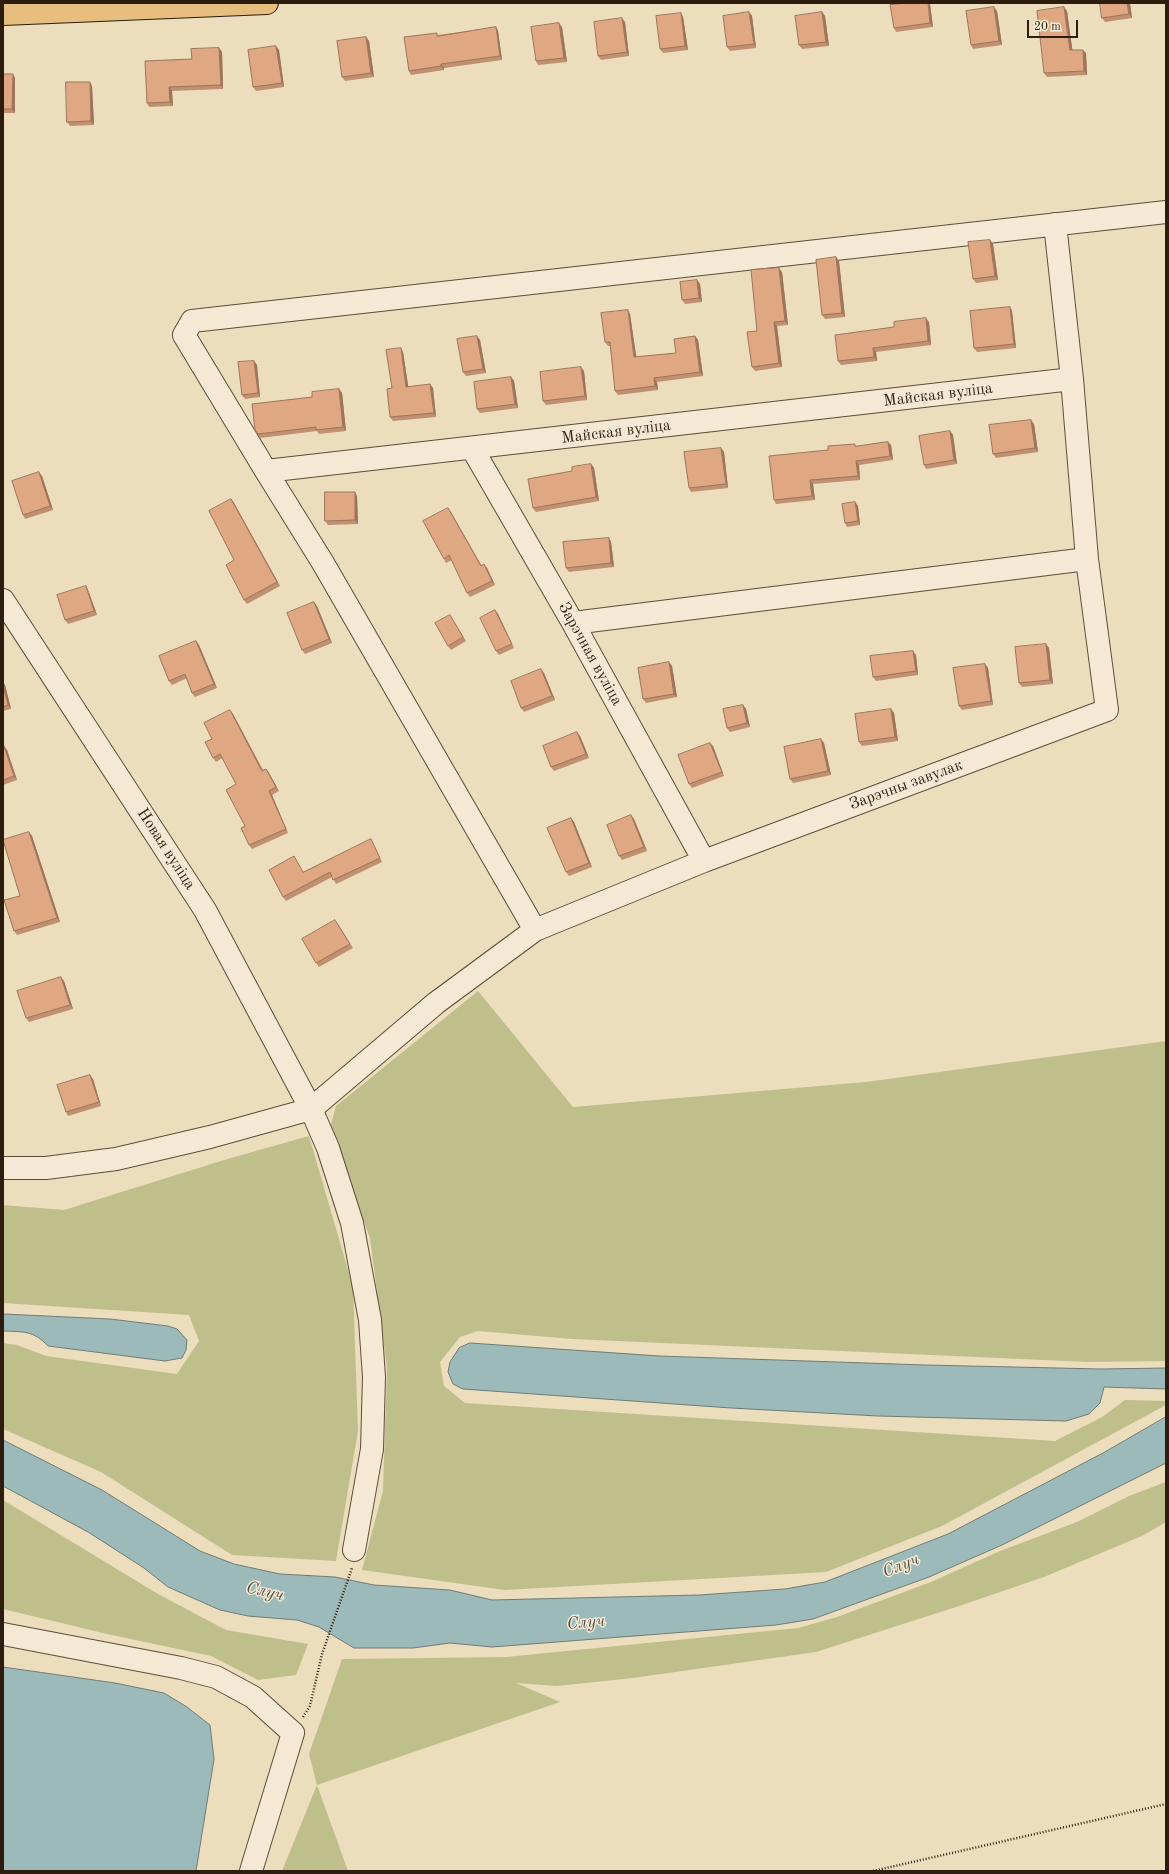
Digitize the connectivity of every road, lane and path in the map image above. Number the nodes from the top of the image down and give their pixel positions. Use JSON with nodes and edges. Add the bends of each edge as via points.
{"nodes":[{"id":1,"x":267,"y":3,"type":"edge"},
{"id":2,"x":3,"y":14,"type":"edge"},
{"id":3,"x":1166,"y":212,"type":"edge"},
{"id":4,"x":1056,"y":224,"type":"junction"},
{"id":5,"x":1072,"y":379,"type":"junction"},
{"id":6,"x":472,"y":448,"type":"junction"},
{"id":7,"x":266,"y":471,"type":"junction"},
{"id":8,"x":1087,"y":560,"type":"junction"},
{"id":9,"x":3,"y":600,"type":"edge"},
{"id":10,"x":573,"y":623,"type":"junction"},
{"id":11,"x":704,"y":860,"type":"junction"},
{"id":12,"x":535,"y":930,"type":"junction"},
{"id":13,"x":311,"y":1109,"type":"junction"},
{"id":14,"x":3,"y":1168,"type":"edge"},
{"id":15,"x":353,"y":1559,"type":"joint"},
{"id":16,"x":3,"y":1634,"type":"edge"},
{"id":17,"x":293,"y":1733,"type":"junction"},
{"id":18,"x":1166,"y":1804,"type":"edge"},
{"id":19,"x":251,"y":1871,"type":"edge"},
{"id":20,"x":873,"y":1871,"type":"edge"}],
"edges":[{"from":1,"to":2,"type":"main road"},
{"from":3,"to":4,"type":"street"},
{"from":4,"to":5,"type":"street"},
{"from":4,"to":7,"type":"street","via":[[192,321],[184,335]]},
{"from":5,"to":6,"type":"street","name":"Майская вуліца"},
{"from":5,"to":8,"type":"street"},
{"from":6,"to":7,"type":"street","name":"Майская вуліца"},
{"from":6,"to":10,"type":"street","name":"Зарэчная вуліца"},
{"from":7,"to":12,"type":"street","via":[[323,563]]},
{"from":8,"to":10,"type":"street"},
{"from":8,"to":11,"type":"street","name":"Зарэчны завулак","via":[[1107,710]]},
{"from":9,"to":13,"type":"street","name":"Новая вуліца","via":[[205,910]]},
{"from":10,"to":11,"type":"street","name":"Зарэчная вуліца"},
{"from":11,"to":12,"type":"street","name":"Зарэчны завулак"},
{"from":12,"to":13,"type":"street","name":"Зарэчны завулак","via":[[436,1002]]},
{"from":13,"to":14,"type":"street","via":[[210,1137],[116,1159],[46,1168]]},
{"from":13,"to":15,"type":"street","name":"Новая вуліца","via":[[328,1148],[352,1224],[370,1320],[374,1378],[372,1449]]},
{"from":15,"to":17,"type":"path","via":[[322,1654],[310,1706]]},
{"from":16,"to":17,"type":"street","via":[[216,1677],[253,1696]]},
{"from":17,"to":19,"type":"street"},
{"from":18,"to":20,"type":"path"}]}
